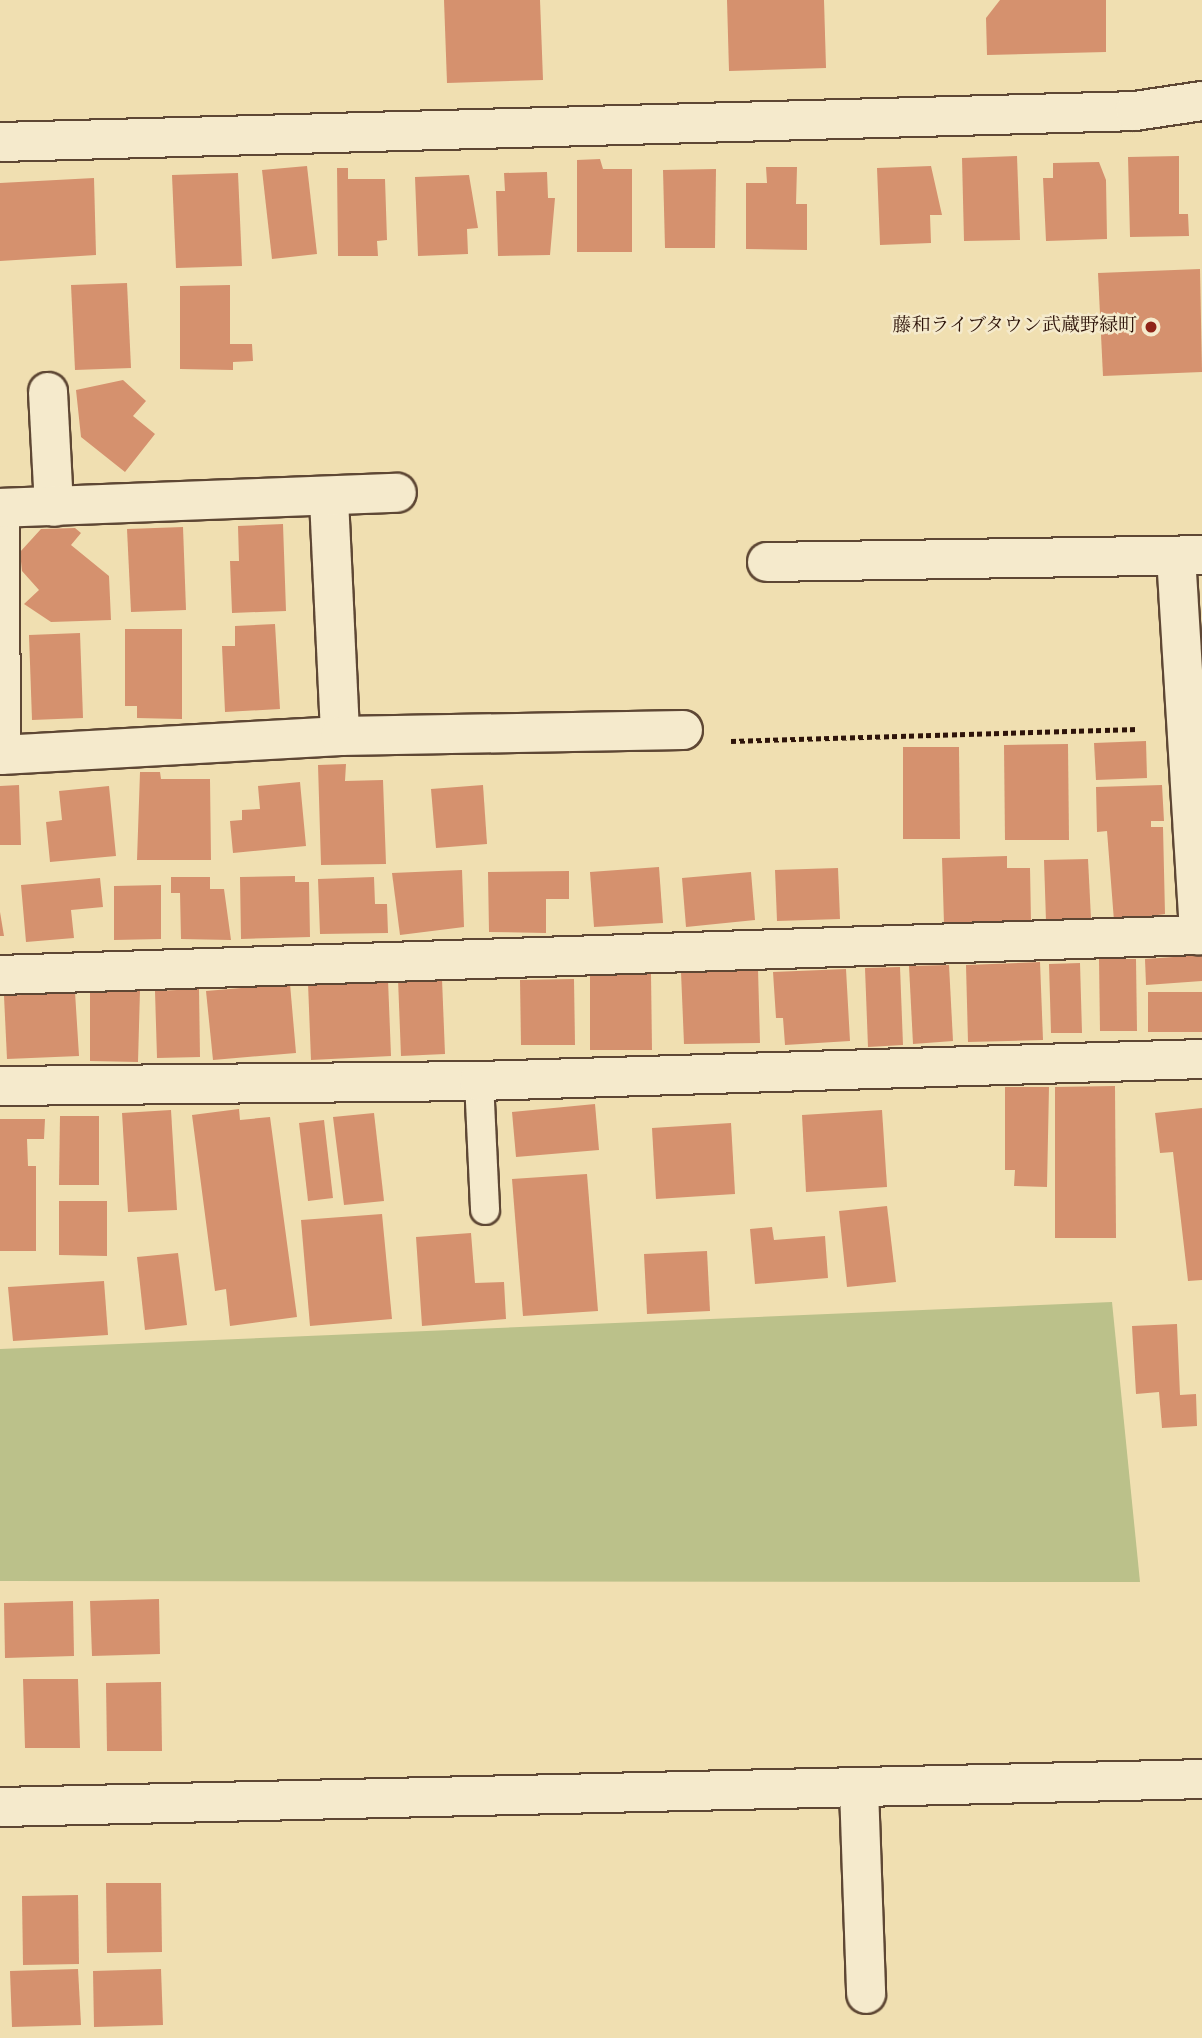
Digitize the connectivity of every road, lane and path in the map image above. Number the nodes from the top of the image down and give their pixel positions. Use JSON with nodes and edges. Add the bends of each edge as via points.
{"nodes":[{"id":1,"x":1202,"y":101,"type":"edge"},
{"id":2,"x":0,"y":142,"type":"edge"},
{"id":3,"x":48,"y":392,"type":"dead end"},
{"id":4,"x":397,"y":493,"type":"dead end"},
{"id":5,"x":329,"y":499,"type":"junction"},
{"id":6,"x":54,"y":507,"type":"junction"},
{"id":7,"x":0,"y":508,"type":"edge"},
{"id":8,"x":1189,"y":556,"type":"edge"},
{"id":9,"x":768,"y":562,"type":"dead end"},
{"id":10,"x":1187,"y":727,"type":"junction"},
{"id":11,"x":683,"y":730,"type":"joint"},
{"id":12,"x":340,"y":736,"type":"junction"},
{"id":13,"x":1,"y":756,"type":"edge"},
{"id":14,"x":1201,"y":935,"type":"edge"},
{"id":15,"x":0,"y":975,"type":"edge"},
{"id":16,"x":1202,"y":1059,"type":"edge"},
{"id":17,"x":479,"y":1081,"type":"junction"},
{"id":18,"x":0,"y":1086,"type":"edge"},
{"id":19,"x":485,"y":1210,"type":"dead end"},
{"id":20,"x":1202,"y":1779,"type":"edge"},
{"id":21,"x":859,"y":1788,"type":"junction"},
{"id":22,"x":0,"y":1807,"type":"edge"},
{"id":23,"x":866,"y":1994,"type":"dead end"}],
"edges":[{"from":1,"to":2,"type":"street","via":[[1135,111]]},
{"from":3,"to":6,"type":"street"},
{"from":4,"to":5,"type":"street"},
{"from":5,"to":6,"type":"street"},
{"from":5,"to":12,"type":"street"},
{"from":6,"to":7,"type":"street"},
{"from":7,"to":13,"type":"street"},
{"from":8,"to":9,"type":"street"},
{"from":8,"to":10,"type":"street"},
{"from":10,"to":11,"type":"path","via":[[693,742]]},
{"from":10,"to":14,"type":"street"},
{"from":11,"to":12,"type":"street"},
{"from":12,"to":13,"type":"street"},
{"from":14,"to":15,"type":"street"},
{"from":16,"to":17,"type":"street"},
{"from":17,"to":18,"type":"street"},
{"from":17,"to":19,"type":"lane"},
{"from":20,"to":21,"type":"street"},
{"from":21,"to":22,"type":"street"},
{"from":21,"to":23,"type":"street"}]}
